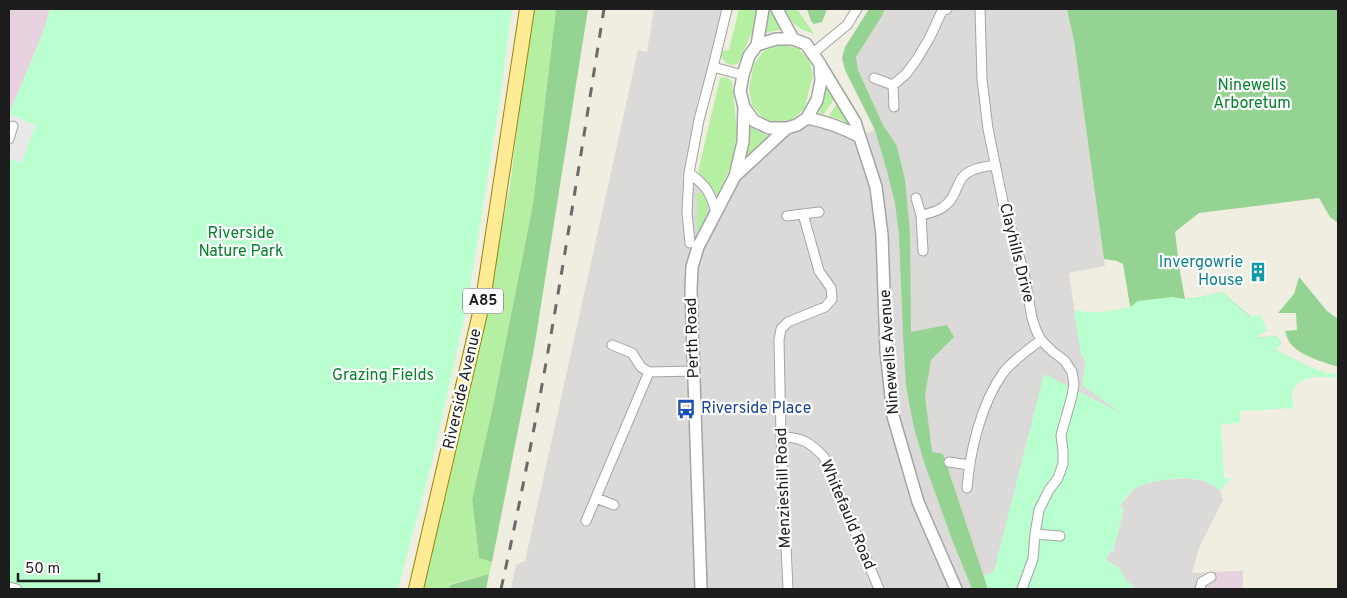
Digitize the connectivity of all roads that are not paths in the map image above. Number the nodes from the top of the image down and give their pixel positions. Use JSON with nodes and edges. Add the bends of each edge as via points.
{"nodes":[{"id":1,"x":527,"y":9,"type":"edge"},
{"id":2,"x":727,"y":9,"type":"edge"},
{"id":3,"x":763,"y":9,"type":"edge"},
{"id":4,"x":777,"y":9,"type":"edge"},
{"id":5,"x":857,"y":9,"type":"edge"},
{"id":6,"x":947,"y":9,"type":"edge"},
{"id":7,"x":980,"y":9,"type":"edge"},
{"id":8,"x":793,"y":39,"type":"junction"},
{"id":9,"x":757,"y":45,"type":"junction"},
{"id":10,"x":813,"y":53,"type":"junction"},
{"id":11,"x":820,"y":64,"type":"junction"},
{"id":12,"x":714,"y":67,"type":"junction"},
{"id":13,"x":743,"y":76,"type":"junction"},
{"id":14,"x":874,"y":78,"type":"dead end"},
{"id":15,"x":893,"y":85,"type":"junction"},
{"id":16,"x":744,"y":106,"type":"junction"},
{"id":17,"x":894,"y":107,"type":"dead end"},
{"id":18,"x":807,"y":118,"type":"junction"},
{"id":19,"x":13,"y":126,"type":"dead end"},
{"id":20,"x":787,"y":128,"type":"junction"},
{"id":21,"x":860,"y":136,"type":"junction"},
{"id":22,"x":9,"y":139,"type":"edge"},
{"id":23,"x":994,"y":165,"type":"junction"},
{"id":24,"x":689,"y":173,"type":"junction"},
{"id":25,"x":735,"y":176,"type":"junction"},
{"id":26,"x":916,"y":198,"type":"dead end"},
{"id":27,"x":716,"y":212,"type":"junction"},
{"id":28,"x":819,"y":212,"type":"dead end"},
{"id":29,"x":803,"y":214,"type":"junction"},
{"id":30,"x":921,"y":214,"type":"junction"},
{"id":31,"x":787,"y":216,"type":"dead end"},
{"id":32,"x":690,"y":243,"type":"dead end"},
{"id":33,"x":923,"y":251,"type":"dead end"},
{"id":34,"x":1041,"y":340,"type":"junction"},
{"id":35,"x":612,"y":345,"type":"dead end"},
{"id":36,"x":649,"y":372,"type":"junction"},
{"id":37,"x":694,"y":372,"type":"junction"},
{"id":38,"x":781,"y":437,"type":"junction"},
{"id":39,"x":949,"y":462,"type":"dead end"},
{"id":40,"x":969,"y":465,"type":"junction"},
{"id":41,"x":967,"y":488,"type":"dead end"},
{"id":42,"x":596,"y":498,"type":"junction"},
{"id":43,"x":614,"y":505,"type":"dead end"},
{"id":44,"x":586,"y":521,"type":"dead end"},
{"id":45,"x":1034,"y":534,"type":"junction"},
{"id":46,"x":1060,"y":536,"type":"dead end"},
{"id":47,"x":1211,"y":577,"type":"dead end"},
{"id":48,"x":9,"y":587,"type":"edge"},
{"id":49,"x":17,"y":589,"type":"edge"},
{"id":50,"x":416,"y":589,"type":"edge"},
{"id":51,"x":701,"y":589,"type":"edge"},
{"id":52,"x":788,"y":589,"type":"edge"},
{"id":53,"x":878,"y":589,"type":"edge"},
{"id":54,"x":956,"y":589,"type":"edge"},
{"id":55,"x":1022,"y":589,"type":"edge"},
{"id":56,"x":1200,"y":589,"type":"edge"}],
"edges":[{"from":1,"to":50,"type":"main road","name":"Riverside Avenue","number":"A85","via":[[483,300]]},
{"from":2,"to":12,"type":"street"},
{"from":3,"to":9,"type":"street","name":"Perth Road"},
{"from":4,"to":8,"type":"street"},
{"from":5,"to":10,"type":"street","via":[[847,25]]},
{"from":6,"to":15,"type":"street","via":[[942,11],[917,59]]},
{"from":7,"to":23,"type":"street","name":"Clayhills Drive","via":[[982,79]]},
{"from":8,"to":9,"type":"street","via":[[776,39]]},
{"from":8,"to":10,"type":"street","via":[[806,44]]},
{"from":9,"to":13,"type":"street","name":"Perth Road","via":[[749,56]]},
{"from":10,"to":11,"type":"street"},
{"from":11,"to":18,"type":"street","via":[[817,100]]},
{"from":11,"to":21,"type":"street","name":"Ninewells Avenue"},
{"from":12,"to":13,"type":"street"},
{"from":12,"to":24,"type":"street"},
{"from":13,"to":16,"type":"street","name":"Perth Road","via":[[740,91]]},
{"from":14,"to":15,"type":"street"},
{"from":15,"to":17,"type":"street"},
{"from":16,"to":20,"type":"street","via":[[754,121],[769,128]]},
{"from":16,"to":25,"type":"street","name":"Perth Road","via":[[743,142]]},
{"from":18,"to":20,"type":"street","name":"Perth Road"},
{"from":18,"to":21,"type":"street","via":[[827,122]]},
{"from":19,"to":22,"type":"street"},
{"from":20,"to":25,"type":"street","name":"Perth Road"},
{"from":21,"to":54,"type":"street","name":"Ninewells Avenue","via":[[876,188],[882,235],[886,350],[893,416],[918,502]]},
{"from":23,"to":30,"type":"street","via":[[972,170],[962,178],[945,207]]},
{"from":23,"to":34,"type":"street","name":"Clayhills Drive","via":[[1024,273],[1032,318]]},
{"from":24,"to":27,"type":"street","via":[[711,196]]},
{"from":24,"to":32,"type":"street","via":[[687,212]]},
{"from":25,"to":27,"type":"street","name":"Perth Road"},
{"from":26,"to":30,"type":"street"},
{"from":27,"to":37,"type":"street","name":"Perth Road","via":[[692,267]]},
{"from":28,"to":29,"type":"street"},
{"from":29,"to":31,"type":"street"},
{"from":29,"to":38,"type":"street","name":"Menzieshill Road","via":[[820,271],[831,288],[832,299],[825,307],[788,322],[781,329]]},
{"from":30,"to":33,"type":"street"},
{"from":34,"to":40,"type":"street","via":[[1004,373],[992,393]]},
{"from":34,"to":45,"type":"street","name":"Clayhills Drive","via":[[1065,361],[1072,372],[1074,384],[1060,435],[1063,464],[1039,510]]},
{"from":35,"to":36,"type":"street","via":[[632,353],[641,367]]},
{"from":36,"to":37,"type":"street"},
{"from":36,"to":42,"type":"street"},
{"from":37,"to":51,"type":"street","name":"Perth Road"},
{"from":38,"to":52,"type":"street","name":"Menzieshill Road"},
{"from":38,"to":53,"type":"street","name":"Whitefauld Road","via":[[803,440],[824,457]]},
{"from":39,"to":40,"type":"street"},
{"from":40,"to":41,"type":"street"},
{"from":42,"to":43,"type":"street"},
{"from":42,"to":44,"type":"street"},
{"from":45,"to":46,"type":"street"},
{"from":45,"to":55,"type":"street","name":"Clayhills Drive","via":[[1033,559]]},
{"from":47,"to":56,"type":"street","via":[[1202,582]]},
{"from":48,"to":49,"type":"street"}]}
